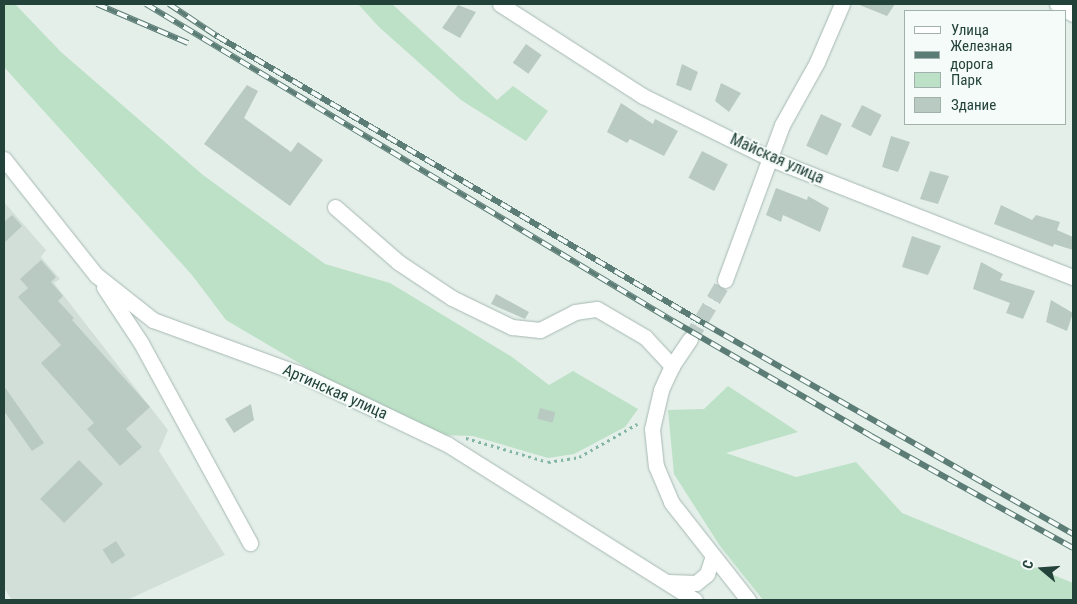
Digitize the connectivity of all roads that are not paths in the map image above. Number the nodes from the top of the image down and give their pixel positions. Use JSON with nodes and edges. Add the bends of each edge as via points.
{"nodes":[{"id":1,"x":500,"y":4,"type":"edge"},
{"id":2,"x":840,"y":5,"type":"edge"},
{"id":3,"x":769,"y":158,"type":"junction"},
{"id":4,"x":4,"y":159,"type":"edge"},
{"id":5,"x":335,"y":207,"type":"dead end"},
{"id":6,"x":96,"y":275,"type":"junction"},
{"id":7,"x":1073,"y":277,"type":"edge"},
{"id":8,"x":725,"y":280,"type":"tunnel mouth"},
{"id":9,"x":690,"y":339,"type":"tunnel mouth"},
{"id":10,"x":672,"y":366,"type":"junction"},
{"id":11,"x":250,"y":543,"type":"dead end"},
{"id":12,"x":713,"y":556,"type":"junction"},
{"id":13,"x":666,"y":582,"type":"junction"},
{"id":14,"x":695,"y":600,"type":"edge"},
{"id":15,"x":748,"y":600,"type":"edge"}],
"edges":[{"from":1,"to":3,"type":"street","name":"Майская улица","via":[[643,96]]},
{"from":2,"to":3,"type":"street","via":[[817,62],[782,125]]},
{"from":3,"to":7,"type":"street","name":"Майская улица"},
{"from":3,"to":8,"type":"street"},
{"from":4,"to":6,"type":"street","name":"Артинская улица"},
{"from":5,"to":10,"type":"street","via":[[398,262],[452,298],[512,327],[540,330],[575,312],[596,309],[645,337]]},
{"from":6,"to":11,"type":"street","via":[[141,343]]},
{"from":6,"to":13,"type":"street","name":"Артинская улица","via":[[153,320],[298,373],[450,446]]},
{"from":9,"to":10,"type":"street"},
{"from":10,"to":12,"type":"street","via":[[652,429],[656,466],[671,502]]},
{"from":12,"to":13,"type":"street","via":[[707,574],[696,583]]},
{"from":12,"to":15,"type":"street"},
{"from":13,"to":14,"type":"street","name":"Артинская улица"}]}
